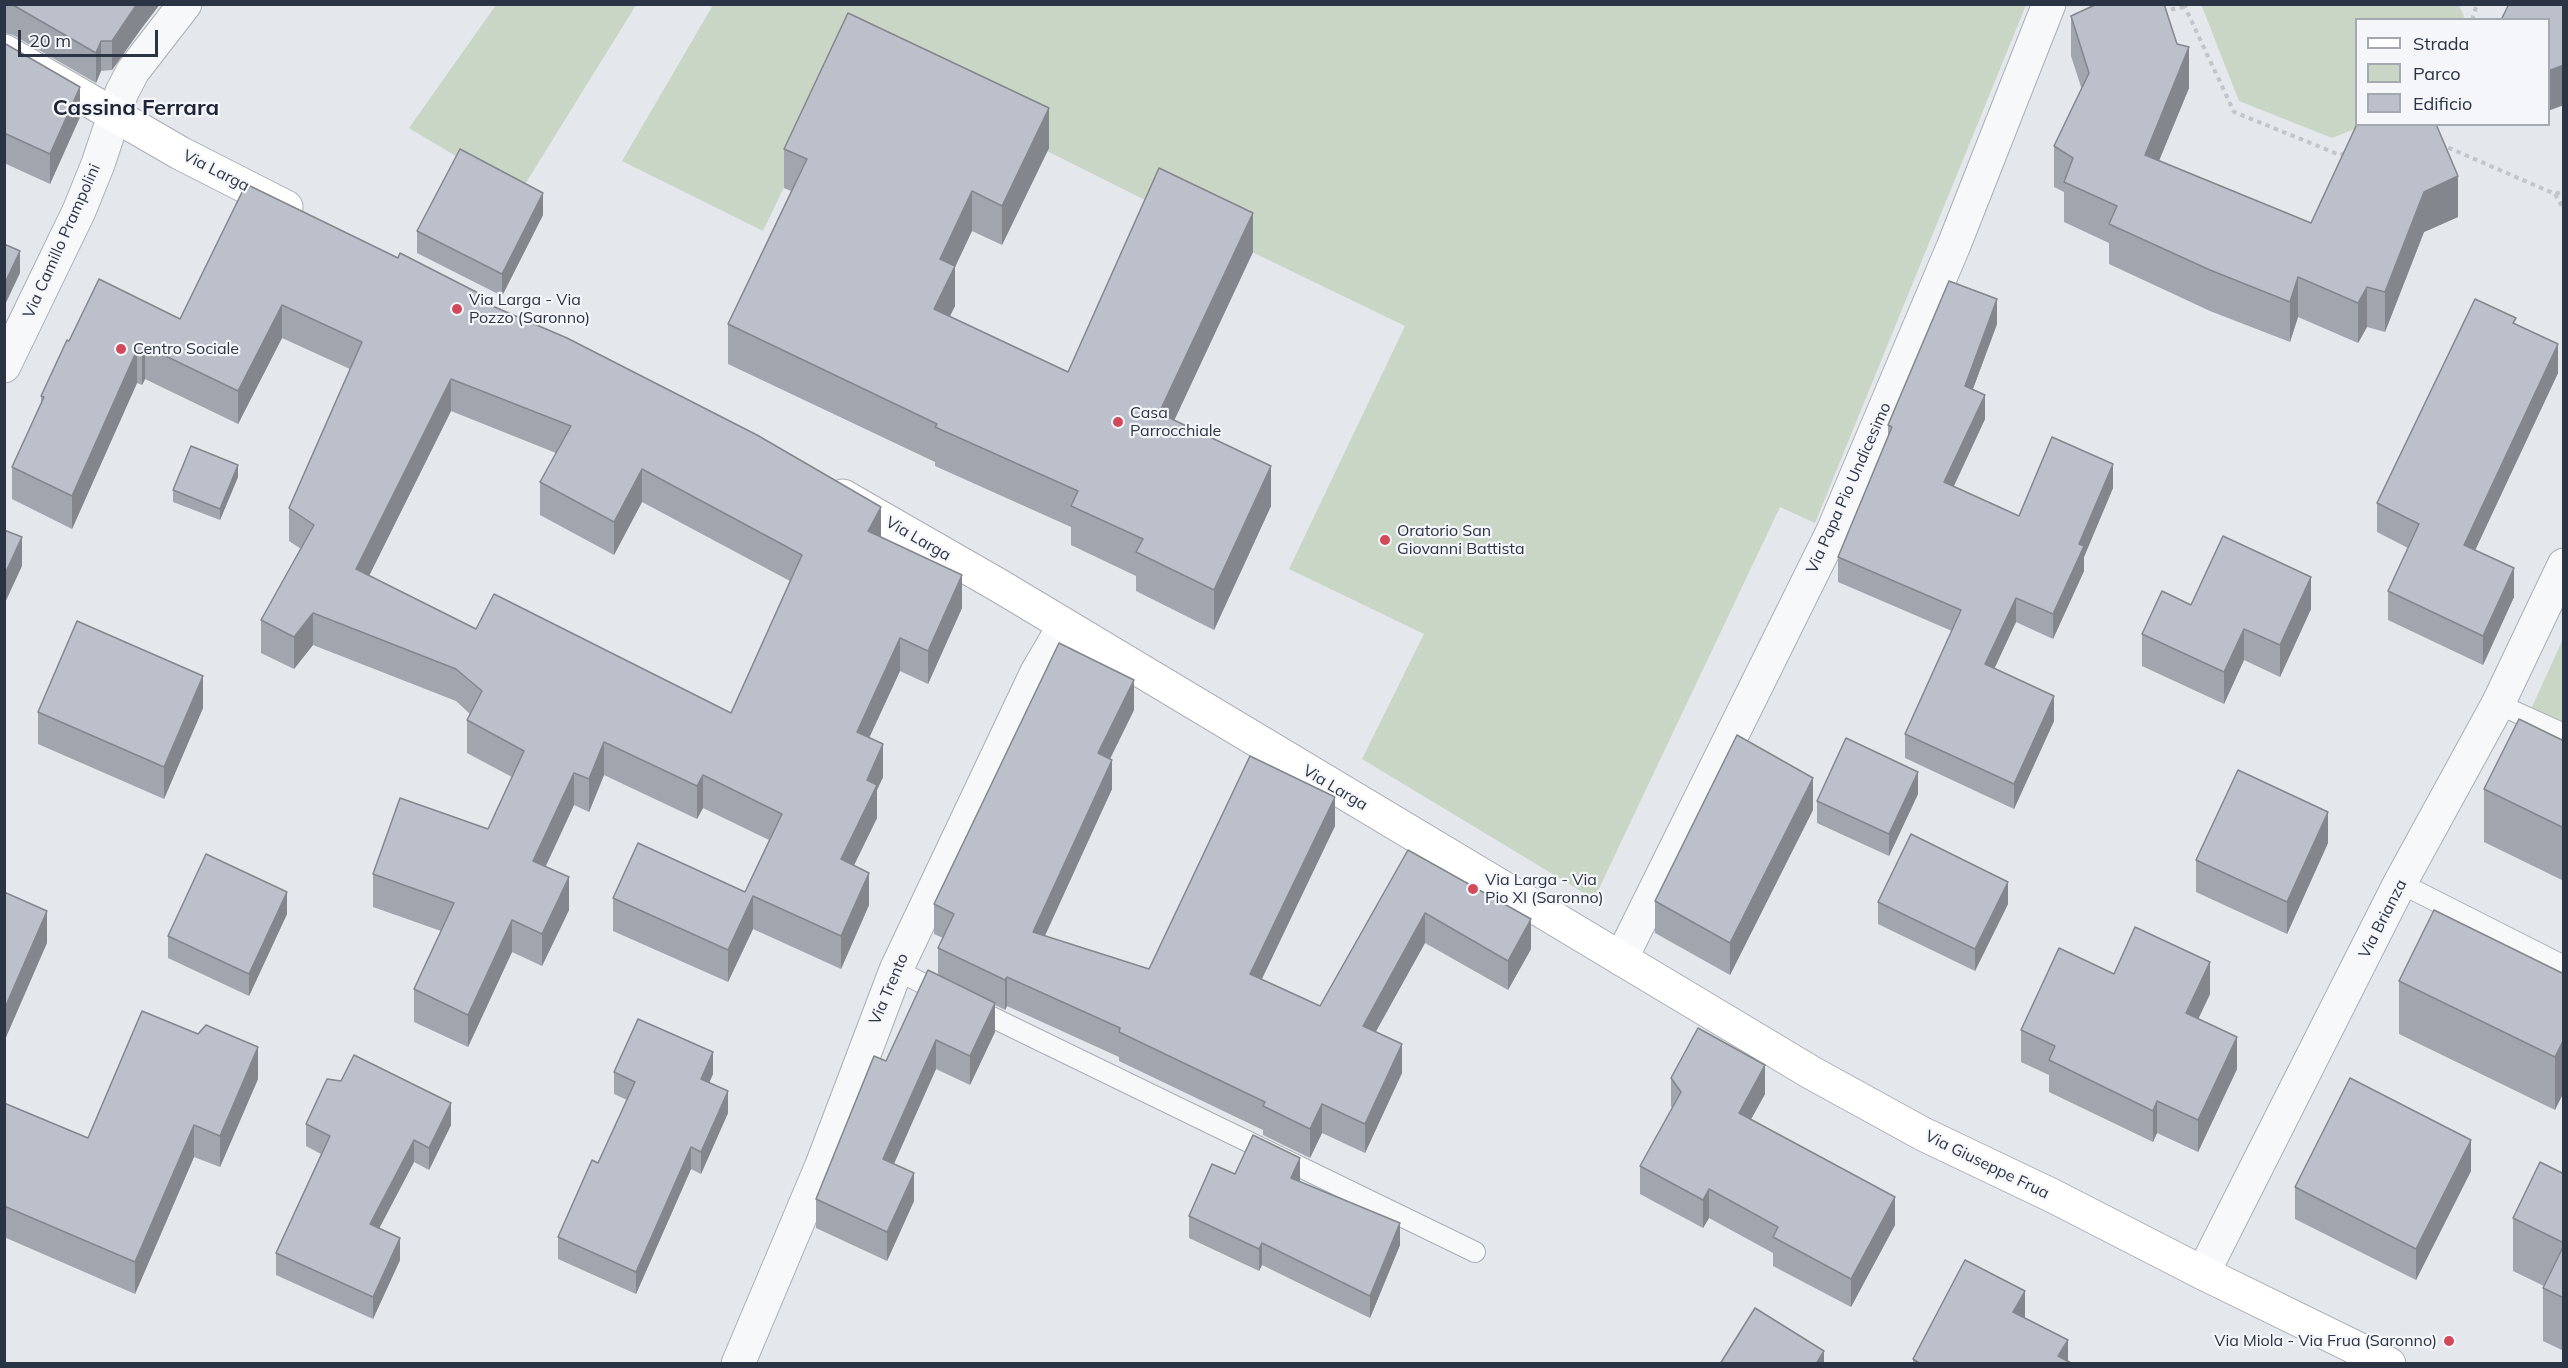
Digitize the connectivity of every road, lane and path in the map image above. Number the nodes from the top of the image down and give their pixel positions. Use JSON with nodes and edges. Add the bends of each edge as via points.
{"nodes":[{"id":1,"x":185,"y":4,"type":"edge"},
{"id":2,"x":2049,"y":4,"type":"edge"},
{"id":3,"x":2186,"y":6,"type":"edge"},
{"id":4,"x":2151,"y":13,"type":"edge"},
{"id":5,"x":4,"y":51,"type":"edge"},
{"id":6,"x":114,"y":114,"type":"junction"},
{"id":7,"x":2431,"y":140,"type":"edge"},
{"id":8,"x":2349,"y":152,"type":"edge"},
{"id":9,"x":2564,"y":191,"type":"edge"},
{"id":10,"x":2555,"y":194,"type":"junction"},
{"id":11,"x":2564,"y":210,"type":"edge"},
{"id":12,"x":318,"y":223,"type":"edge"},
{"id":13,"x":4,"y":366,"type":"edge"},
{"id":14,"x":822,"y":483,"type":"edge"},
{"id":15,"x":2564,"y":565,"type":"edge"},
{"id":16,"x":1064,"y":626,"type":"junction"},
{"id":17,"x":2498,"y":704,"type":"junction"},
{"id":18,"x":2564,"y":734,"type":"edge"},
{"id":19,"x":2400,"y":883,"type":"junction"},
{"id":20,"x":1621,"y":959,"type":"junction"},
{"id":21,"x":2564,"y":966,"type":"edge"},
{"id":22,"x":896,"y":970,"type":"junction"},
{"id":23,"x":1475,"y":1252,"type":"dead end"},
{"id":24,"x":2203,"y":1273,"type":"junction"},
{"id":25,"x":2341,"y":1351,"type":"edge"},
{"id":26,"x":738,"y":1364,"type":"edge"},
{"id":27,"x":2389,"y":1364,"type":"edge"}],
"edges":[{"from":1,"to":6,"type":"street","name":"Via Camillo Prampolini","via":[[133,71]]},
{"from":2,"to":20,"type":"street","name":"Via Papa Pio Undicesimo","via":[[1954,245],[1833,531]]},
{"from":3,"to":4,"type":"path"},
{"from":3,"to":8,"type":"path","via":[[2234,112],[2340,155]]},
{"from":5,"to":6,"type":"street","name":"Via Larga"},
{"from":6,"to":12,"type":"street","name":"Via Larga","via":[[180,153]]},
{"from":6,"to":13,"type":"street","name":"Via Camillo Prampolini","via":[[79,211]]},
{"from":7,"to":10,"type":"path"},
{"from":9,"to":10,"type":"path"},
{"from":10,"to":11,"type":"path"},
{"from":14,"to":16,"type":"street","name":"Via Larga"},
{"from":15,"to":17,"type":"street","name":"Via Brianza"},
{"from":16,"to":20,"type":"street","name":"Via Larga"},
{"from":16,"to":22,"type":"street","name":"Via Trento","via":[[1037,672]]},
{"from":17,"to":18,"type":"lane"},
{"from":17,"to":19,"type":"street","name":"Via Brianza"},
{"from":19,"to":21,"type":"lane"},
{"from":19,"to":24,"type":"street","name":"Via Brianza"},
{"from":20,"to":24,"type":"street","name":"Via Giuseppe Frua","via":[[1923,1134]]},
{"from":22,"to":23,"type":"lane"},
{"from":22,"to":26,"type":"street","name":"Via Trento","via":[[822,1164]]},
{"from":24,"to":25,"type":"street","name":"Via Giuseppe Frua"},
{"from":25,"to":27,"type":"street","name":"Via Giuseppe Frua"}]}
